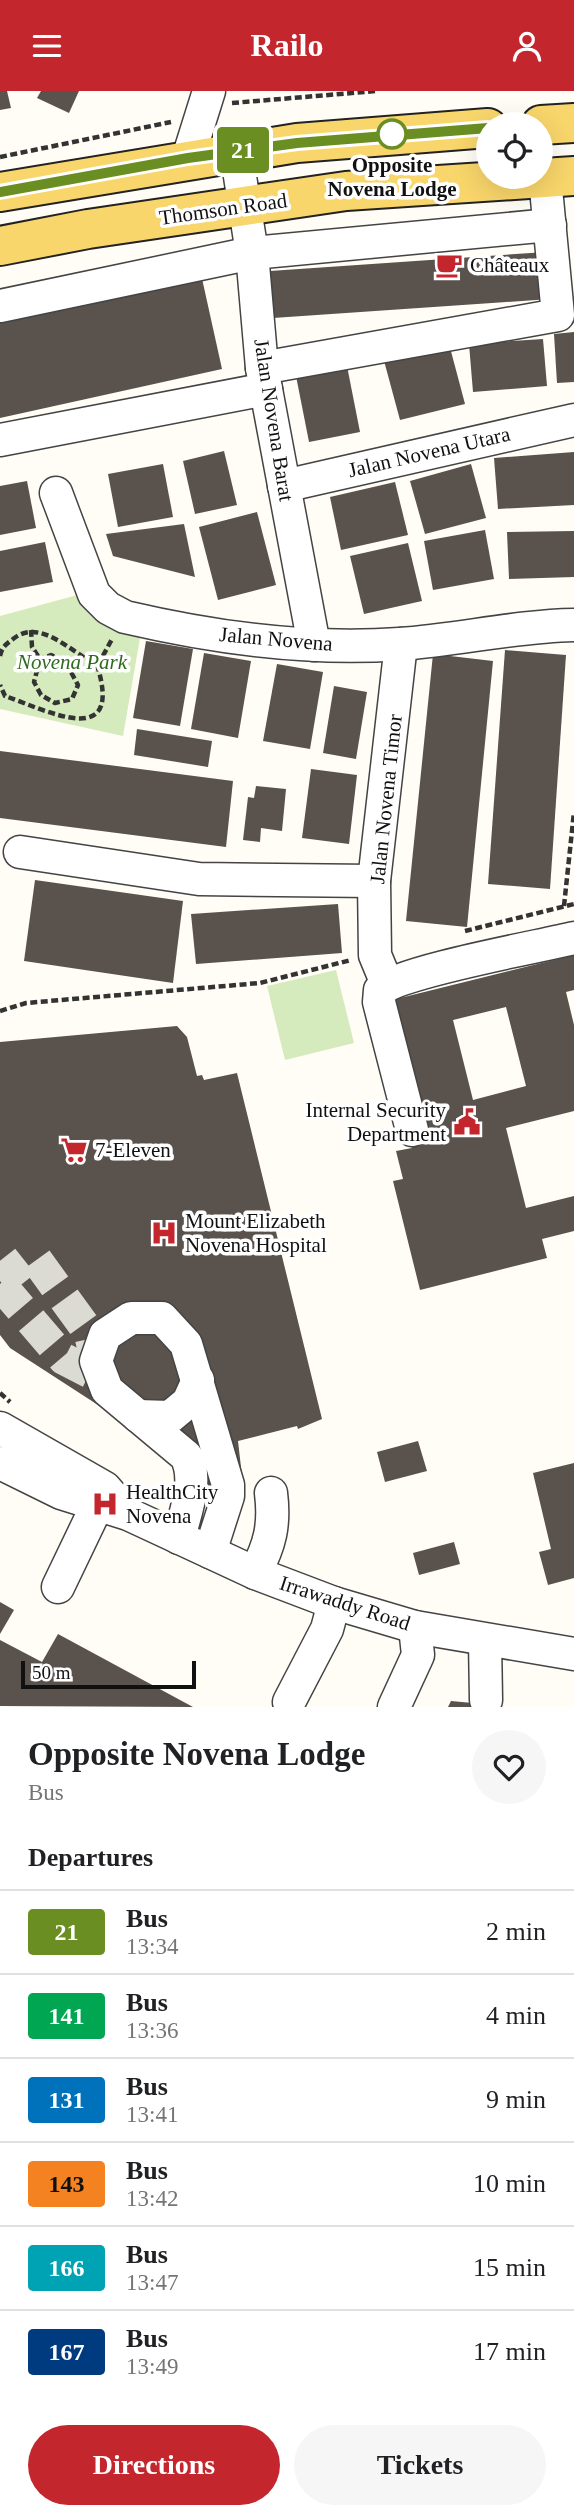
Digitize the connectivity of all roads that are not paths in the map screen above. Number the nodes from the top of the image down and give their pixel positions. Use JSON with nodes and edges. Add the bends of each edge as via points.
{"nodes":[{"id":1,"x":204,"y":104,"type":"edge"},
{"id":2,"x":574,"y":123,"type":"edge"},
{"id":3,"x":553,"y":124,"type":"edge"},
{"id":4,"x":476,"y":129,"type":"edge"},
{"id":5,"x":236,"y":151,"type":"junction"},
{"id":6,"x":188,"y":158,"type":"junction"},
{"id":7,"x":565,"y":180,"type":"edge"},
{"id":8,"x":0,"y":192,"type":"edge"},
{"id":9,"x":246,"y":205,"type":"junction"},
{"id":10,"x":551,"y":225,"type":"junction"},
{"id":11,"x":0,"y":246,"type":"edge"},
{"id":12,"x":252,"y":253,"type":"junction"},
{"id":13,"x":0,"y":306,"type":"edge"},
{"id":14,"x":264,"y":378,"type":"junction"},
{"id":15,"x":574,"y":420,"type":"edge"},
{"id":16,"x":0,"y":440,"type":"edge"},
{"id":17,"x":284,"y":486,"type":"junction"},
{"id":18,"x":56,"y":493,"type":"dead end"},
{"id":19,"x":574,"y":625,"type":"edge"},
{"id":20,"x":401,"y":644,"type":"junction"},
{"id":21,"x":314,"y":646,"type":"junction"},
{"id":22,"x":20,"y":852,"type":"dead end"},
{"id":23,"x":374,"y":881,"type":"junction"},
{"id":24,"x":574,"y":938,"type":"edge"},
{"id":25,"x":387,"y":984,"type":"junction"},
{"id":26,"x":412,"y":1130,"type":"dead end"},
{"id":27,"x":198,"y":1380,"type":"junction"},
{"id":28,"x":138,"y":1416,"type":"junction"},
{"id":29,"x":0,"y":1428,"type":"edge"},
{"id":30,"x":0,"y":1463,"type":"edge"},
{"id":31,"x":271,"y":1493,"type":"dead end"},
{"id":32,"x":101,"y":1497,"type":"junction"},
{"id":33,"x":178,"y":1538,"type":"junction"},
{"id":34,"x":210,"y":1552,"type":"junction"},
{"id":35,"x":255,"y":1573,"type":"junction"},
{"id":36,"x":58,"y":1587,"type":"dead end"},
{"id":37,"x":334,"y":1604,"type":"junction"},
{"id":38,"x":415,"y":1627,"type":"junction"},
{"id":39,"x":485,"y":1640,"type":"junction"},
{"id":40,"x":574,"y":1654,"type":"edge"},
{"id":41,"x":486,"y":1700,"type":"dead end"},
{"id":42,"x":289,"y":1703,"type":"dead end"},
{"id":43,"x":394,"y":1707,"type":"edge"}],
"edges":[{"from":1,"to":6,"type":"street"},
{"from":2,"to":3,"type":"main road"},
{"from":4,"to":5,"type":"main road"},
{"from":5,"to":6,"type":"main road"},
{"from":5,"to":9,"type":"street","name":"Jalan Novena Barat"},
{"from":6,"to":8,"type":"main road"},
{"from":7,"to":9,"type":"main road","name":"Thomson Road","via":[[346,191]]},
{"from":7,"to":10,"type":"street"},
{"from":9,"to":11,"type":"main road","name":"Thomson Road"},
{"from":9,"to":12,"type":"street","name":"Jalan Novena Barat"},
{"from":10,"to":12,"type":"street"},
{"from":10,"to":14,"type":"street","via":[[558,315]]},
{"from":12,"to":13,"type":"street"},
{"from":12,"to":14,"type":"street","name":"Jalan Novena Barat"},
{"from":14,"to":16,"type":"street"},
{"from":14,"to":17,"type":"street","name":"Jalan Novena Barat"},
{"from":15,"to":17,"type":"street","name":"Jalan Novena Utara"},
{"from":17,"to":21,"type":"street","name":"Jalan Novena Barat"},
{"from":18,"to":21,"type":"street","name":"Jalan Novena","via":[[94,594],[108,608],[162,626]]},
{"from":19,"to":20,"type":"street","name":"Jalan Novena"},
{"from":20,"to":21,"type":"street","name":"Jalan Novena"},
{"from":20,"to":23,"type":"street","name":"Jalan Novena Timor"},
{"from":22,"to":23,"type":"street","via":[[199,879]]},
{"from":23,"to":25,"type":"street","name":"Jalan Novena Timor","via":[[368,956]]},
{"from":24,"to":25,"type":"street"},
{"from":25,"to":26,"type":"street","via":[[380,990],[379,1002]]},
{"from":27,"to":28,"type":"street","via":[[188,1402],[170,1417]]},
{"from":27,"to":28,"type":"street","via":[[186,1344],[174,1328],[162,1318],[131,1318],[105,1335],[96,1361],[107,1390]]},
{"from":27,"to":34,"type":"street","via":[[228,1485]]},
{"from":28,"to":33,"type":"street","via":[[187,1456],[192,1467]]},
{"from":29,"to":32,"type":"street","name":"Irrawaddy Road"},
{"from":30,"to":32,"type":"street","name":"Irrawaddy Road"},
{"from":31,"to":35,"type":"street","via":[[274,1521],[270,1546]]},
{"from":32,"to":33,"type":"street","name":"Irrawaddy Road"},
{"from":32,"to":36,"type":"street"},
{"from":33,"to":34,"type":"street","name":"Irrawaddy Road"},
{"from":34,"to":35,"type":"street","name":"Irrawaddy Road"},
{"from":35,"to":37,"type":"street","name":"Irrawaddy Road"},
{"from":37,"to":38,"type":"street","name":"Irrawaddy Road"},
{"from":37,"to":42,"type":"street","via":[[327,1629]]},
{"from":38,"to":39,"type":"street","name":"Irrawaddy Road"},
{"from":38,"to":43,"type":"street","via":[[418,1655]]},
{"from":39,"to":40,"type":"street","name":"Irrawaddy Road"},
{"from":39,"to":41,"type":"street"}]}
